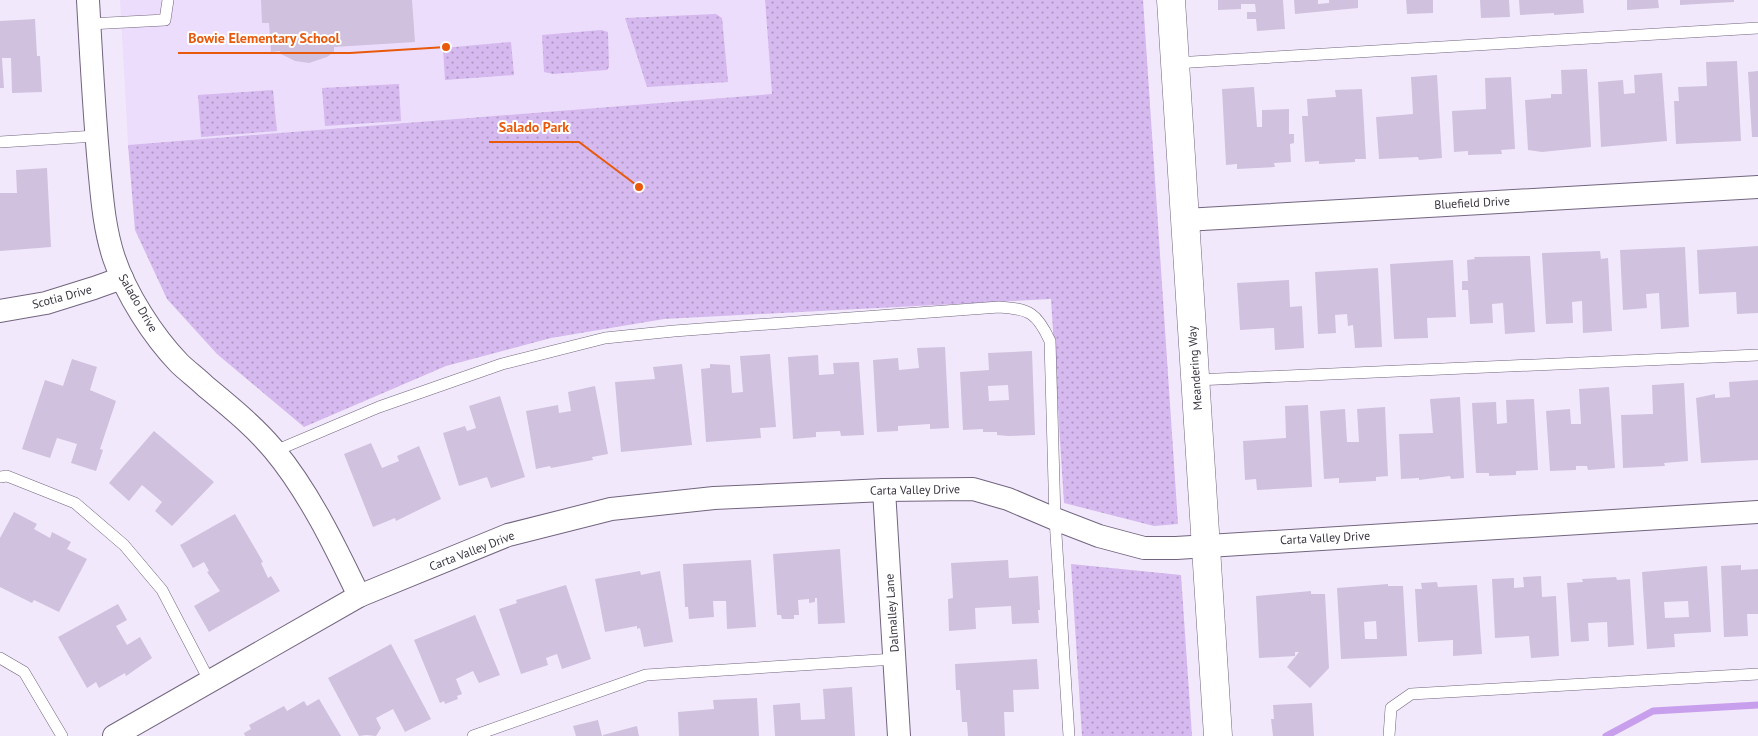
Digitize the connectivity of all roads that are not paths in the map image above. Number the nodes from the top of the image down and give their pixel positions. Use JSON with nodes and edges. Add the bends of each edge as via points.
{"nodes":[{"id":1,"x":88,"y":0,"type":"edge"},
{"id":2,"x":168,"y":0,"type":"edge"},
{"id":3,"x":1171,"y":0,"type":"edge"},
{"id":4,"x":90,"y":24,"type":"junction"},
{"id":5,"x":1758,"y":28,"type":"edge"},
{"id":6,"x":1175,"y":62,"type":"junction"},
{"id":7,"x":96,"y":136,"type":"junction"},
{"id":8,"x":0,"y":142,"type":"edge"},
{"id":9,"x":1758,"y":187,"type":"edge"},
{"id":10,"x":1185,"y":220,"type":"junction"},
{"id":11,"x":122,"y":278,"type":"junction"},
{"id":12,"x":0,"y":311,"type":"edge"},
{"id":13,"x":1758,"y":356,"type":"edge"},
{"id":14,"x":1196,"y":380,"type":"junction"},
{"id":15,"x":275,"y":451,"type":"junction"},
{"id":16,"x":0,"y":477,"type":"edge"},
{"id":17,"x":884,"y":490,"type":"junction"},
{"id":18,"x":1758,"y":512,"type":"edge"},
{"id":19,"x":1056,"y":519,"type":"junction"},
{"id":20,"x":1206,"y":545,"type":"junction"},
{"id":21,"x":359,"y":596,"type":"junction"},
{"id":22,"x":0,"y":658,"type":"edge"},
{"id":23,"x":894,"y":659,"type":"junction"},
{"id":24,"x":1758,"y":674,"type":"edge"},
{"id":25,"x":210,"y":682,"type":"junction"},
{"id":26,"x":62,"y":736,"type":"edge"},
{"id":27,"x":114,"y":736,"type":"edge"},
{"id":28,"x":473,"y":736,"type":"edge"},
{"id":29,"x":899,"y":736,"type":"edge"},
{"id":30,"x":1069,"y":736,"type":"edge"},
{"id":31,"x":1218,"y":736,"type":"edge"},
{"id":32,"x":1389,"y":736,"type":"edge"}],
"edges":[{"from":1,"to":4,"type":"street","name":"Salado Drive"},
{"from":2,"to":4,"type":"lane","via":[[165,20]]},
{"from":3,"to":6,"type":"street","name":"Meandering Way"},
{"from":4,"to":7,"type":"street","name":"Salado Drive"},
{"from":5,"to":6,"type":"lane"},
{"from":6,"to":10,"type":"street","name":"Meandering Way"},
{"from":7,"to":8,"type":"lane"},
{"from":7,"to":11,"type":"street","name":"Salado Drive","via":[[106,230]]},
{"from":9,"to":10,"type":"street","name":"Bluefield Drive"},
{"from":10,"to":14,"type":"street","name":"Meandering Way"},
{"from":11,"to":12,"type":"street","name":"Scotia Drive","via":[[46,304]]},
{"from":11,"to":15,"type":"street","name":"Salado Drive","via":[[149,327],[180,364]]},
{"from":13,"to":14,"type":"lane"},
{"from":14,"to":20,"type":"street","name":"Meandering Way"},
{"from":15,"to":19,"type":"lane","via":[[380,407],[502,364],[605,338],[1018,308],[1036,316],[1050,341]]},
{"from":15,"to":21,"type":"street","name":"Salado Drive","via":[[335,546]]},
{"from":16,"to":25,"type":"lane","via":[[8,476],[75,503],[124,545],[162,590]]},
{"from":17,"to":19,"type":"street","name":"Carta Valley Drive","via":[[972,489],[1008,499]]},
{"from":17,"to":21,"type":"street","name":"Carta Valley Drive","via":[[714,498],[611,509],[508,535]]},
{"from":17,"to":23,"type":"street","name":"Dalmalley Lane"},
{"from":18,"to":20,"type":"street","name":"Carta Valley Drive"},
{"from":19,"to":20,"type":"street","name":"Carta Valley Drive","via":[[1099,536],[1144,548]]},
{"from":19,"to":30,"type":"lane"},
{"from":20,"to":31,"type":"street","name":"Meandering Way"},
{"from":21,"to":25,"type":"street","name":"Carta Valley Drive"},
{"from":22,"to":26,"type":"lane","via":[[24,672]]},
{"from":23,"to":28,"type":"lane","via":[[646,675]]},
{"from":23,"to":29,"type":"street","name":"Dalmalley Lane"},
{"from":24,"to":32,"type":"lane","via":[[1411,694],[1391,708]]},
{"from":25,"to":27,"type":"street","name":"Carta Valley Drive"}]}
